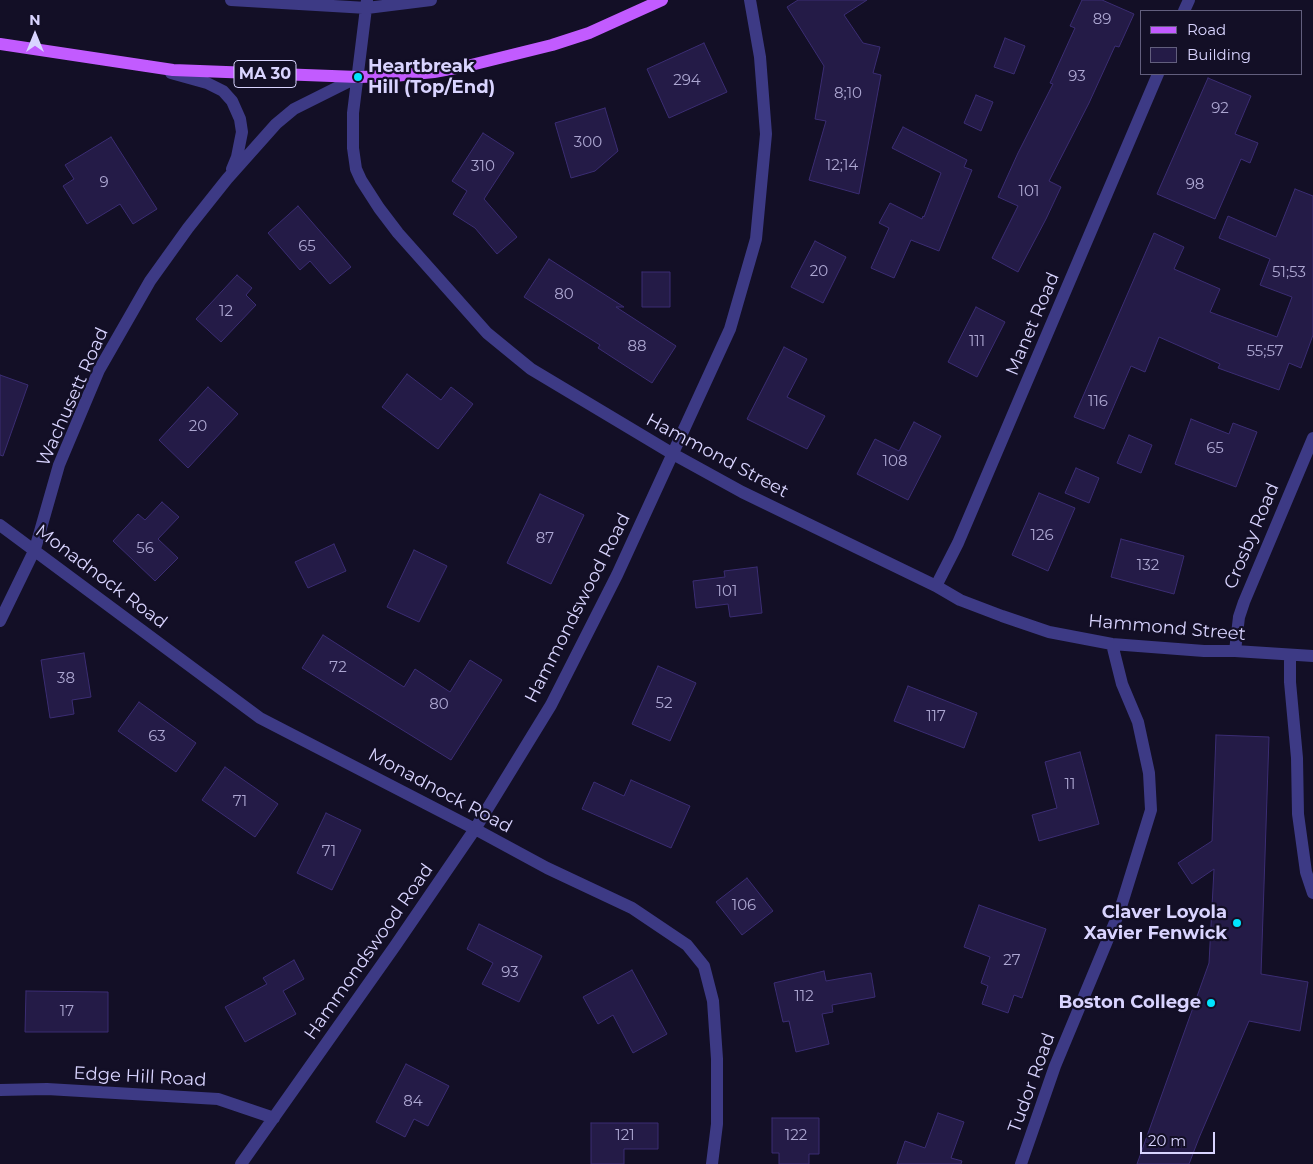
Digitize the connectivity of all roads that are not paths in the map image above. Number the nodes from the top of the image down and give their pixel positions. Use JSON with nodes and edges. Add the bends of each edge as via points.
{"nodes":[{"id":1,"x":231,"y":0,"type":"edge"},
{"id":2,"x":431,"y":0,"type":"edge"},
{"id":3,"x":662,"y":0,"type":"edge"},
{"id":4,"x":750,"y":0,"type":"edge"},
{"id":5,"x":367,"y":4,"type":"edge"},
{"id":6,"x":0,"y":44,"type":"edge"},
{"id":7,"x":130,"y":64,"type":"junction"},
{"id":8,"x":1158,"y":75,"type":"edge"},
{"id":9,"x":358,"y":77,"type":"junction"},
{"id":10,"x":227,"y":179,"type":"junction"},
{"id":11,"x":1313,"y":438,"type":"edge"},
{"id":12,"x":673,"y":454,"type":"junction"},
{"id":13,"x":0,"y":525,"type":"edge"},
{"id":14,"x":35,"y":549,"type":"junction"},
{"id":15,"x":936,"y":586,"type":"junction"},
{"id":16,"x":0,"y":622,"type":"edge"},
{"id":17,"x":1112,"y":644,"type":"junction"},
{"id":18,"x":1235,"y":651,"type":"junction"},
{"id":19,"x":1290,"y":655,"type":"junction"},
{"id":20,"x":1313,"y":656,"type":"edge"},
{"id":21,"x":475,"y":828,"type":"junction"},
{"id":22,"x":1313,"y":893,"type":"edge"},
{"id":23,"x":0,"y":1090,"type":"edge"},
{"id":24,"x":274,"y":1118,"type":"junction"},
{"id":25,"x":241,"y":1164,"type":"edge"},
{"id":26,"x":712,"y":1164,"type":"edge"},
{"id":27,"x":1021,"y":1164,"type":"edge"}],
"edges":[{"from":1,"to":5,"type":"street"},
{"from":2,"to":5,"type":"street"},
{"from":3,"to":9,"type":"main road","number":"MA 30","via":[[589,33],[512,56],[434,72]]},
{"from":4,"to":12,"type":"street","name":"Hammondswood Road","via":[[760,57],[766,134],[756,239],[730,329]]},
{"from":5,"to":9,"type":"street","name":"Hammond Street"},
{"from":6,"to":7,"type":"main road","number":"MA 30"},
{"from":7,"to":9,"type":"main road","number":"MA 30","via":[[173,70]]},
{"from":7,"to":10,"type":"street","name":"Wachusett Road","via":[[206,83],[228,96],[235,106],[242,132],[237,157]]},
{"from":8,"to":15,"type":"street","name":"Manet Road","via":[[958,543]]},
{"from":9,"to":10,"type":"street","name":"Wachusett Road","via":[[294,109],[270,130]]},
{"from":9,"to":12,"type":"street","name":"Hammond Street","via":[[352,137],[354,163],[361,180],[398,234],[487,333],[531,369]]},
{"from":10,"to":14,"type":"street","name":"Wachusett Road","via":[[150,281],[99,370],[59,465]]},
{"from":11,"to":18,"type":"street","name":"Crosby Road","via":[[1244,602]]},
{"from":12,"to":15,"type":"street","name":"Hammond Street","via":[[742,492]]},
{"from":12,"to":21,"type":"street","name":"Hammondswood Road","via":[[617,575],[551,705]]},
{"from":13,"to":14,"type":"street","name":"Monadnock Road"},
{"from":14,"to":16,"type":"street","name":"Wachusett Road"},
{"from":14,"to":21,"type":"street","name":"Monadnock Road","via":[[260,718]]},
{"from":15,"to":17,"type":"street","name":"Hammond Street","via":[[960,600],[1048,632]]},
{"from":17,"to":18,"type":"street","name":"Hammond Street"},
{"from":17,"to":27,"type":"street","name":"Tudor Road","via":[[1122,684],[1138,722],[1149,773],[1151,810],[1120,910],[1055,1066]]},
{"from":18,"to":19,"type":"street","name":"Hammond Street"},
{"from":19,"to":20,"type":"street","name":"Hammond Street"},
{"from":19,"to":22,"type":"street","via":[[1298,814],[1306,872]]},
{"from":21,"to":24,"type":"street","name":"Hammondswood Road"},
{"from":21,"to":26,"type":"street","name":"Monadnock Road","via":[[547,868],[632,908],[688,945],[704,966],[713,1001],[717,1059],[717,1124]]},
{"from":23,"to":24,"type":"street","name":"Edge Hill Road","via":[[47,1089],[218,1099]]},
{"from":24,"to":25,"type":"street","name":"Hammondswood Road"}]}
